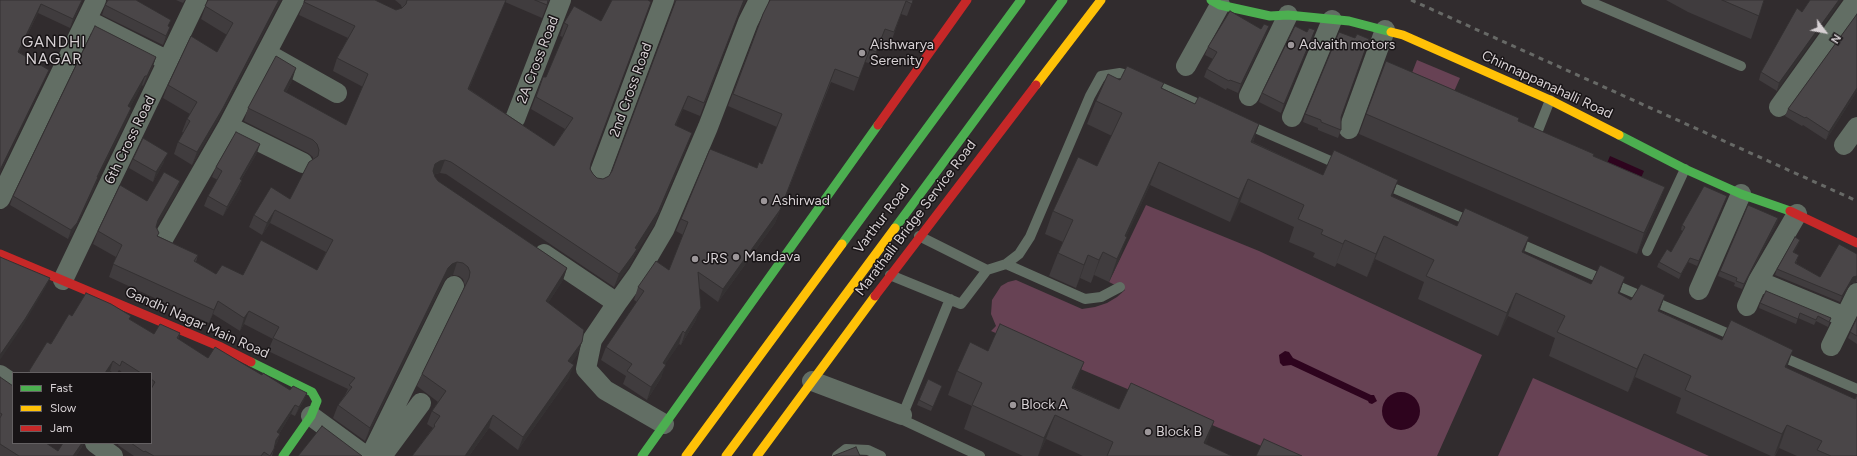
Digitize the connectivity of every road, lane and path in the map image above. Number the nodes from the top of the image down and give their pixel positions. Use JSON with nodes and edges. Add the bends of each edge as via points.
{"nodes":[{"id":1,"x":95,"y":0,"type":"edge"},
{"id":2,"x":197,"y":0,"type":"edge"},
{"id":3,"x":294,"y":0,"type":"edge"},
{"id":4,"x":561,"y":0,"type":"edge"},
{"id":5,"x":643,"y":0,"type":"edge"},
{"id":6,"x":759,"y":0,"type":"edge"},
{"id":7,"x":967,"y":0,"type":"edge"},
{"id":8,"x":1021,"y":0,"type":"edge"},
{"id":9,"x":1062,"y":0,"type":"edge"},
{"id":10,"x":1101,"y":0,"type":"edge"},
{"id":11,"x":1586,"y":0,"type":"edge"},
{"id":12,"x":1856,"y":0,"type":"edge"},
{"id":13,"x":1216,"y":3,"type":"edge"},
{"id":14,"x":662,"y":5,"type":"edge"},
{"id":15,"x":1288,"y":15,"type":"junction"},
{"id":16,"x":87,"y":20,"type":"junction"},
{"id":17,"x":1332,"y":20,"type":"junction"},
{"id":18,"x":1385,"y":30,"type":"junction"},
{"id":19,"x":266,"y":53,"type":"junction"},
{"id":20,"x":168,"y":61,"type":"junction"},
{"id":21,"x":1186,"y":66,"type":"dead end"},
{"id":22,"x":1741,"y":66,"type":"dead end"},
{"id":23,"x":337,"y":93,"type":"dead end"},
{"id":24,"x":1249,"y":96,"type":"dead end"},
{"id":25,"x":1550,"y":100,"type":"junction"},
{"id":26,"x":1779,"y":107,"type":"dead end"},
{"id":27,"x":1220,"y":113,"type":"edge"},
{"id":28,"x":1292,"y":117,"type":"dead end"},
{"id":29,"x":515,"y":119,"type":"edge"},
{"id":30,"x":1234,"y":119,"type":"edge"},
{"id":31,"x":228,"y":126,"type":"junction"},
{"id":32,"x":1857,"y":127,"type":"edge"},
{"id":33,"x":1349,"y":130,"type":"dead end"},
{"id":34,"x":1535,"y":138,"type":"edge"},
{"id":35,"x":1844,"y":146,"type":"dead end"},
{"id":36,"x":303,"y":163,"type":"dead end"},
{"id":37,"x":1685,"y":169,"type":"junction"},
{"id":38,"x":1351,"y":170,"type":"edge"},
{"id":39,"x":597,"y":180,"type":"edge"},
{"id":40,"x":1373,"y":180,"type":"edge"},
{"id":41,"x":1741,"y":194,"type":"junction"},
{"id":42,"x":0,"y":199,"type":"edge"},
{"id":43,"x":1797,"y":214,"type":"junction"},
{"id":44,"x":1483,"y":227,"type":"edge"},
{"id":45,"x":919,"y":236,"type":"junction"},
{"id":46,"x":1505,"y":237,"type":"edge"},
{"id":47,"x":163,"y":239,"type":"edge"},
{"id":48,"x":1857,"y":243,"type":"edge"},
{"id":49,"x":532,"y":246,"type":"edge"},
{"id":50,"x":1647,"y":251,"type":"dead end"},
{"id":51,"x":0,"y":254,"type":"edge"},
{"id":52,"x":1006,"y":264,"type":"junction"},
{"id":53,"x":987,"y":270,"type":"junction"},
{"id":54,"x":890,"y":275,"type":"junction"},
{"id":55,"x":63,"y":280,"type":"junction"},
{"id":56,"x":1758,"y":282,"type":"junction"},
{"id":57,"x":454,"y":286,"type":"dead end"},
{"id":58,"x":1120,"y":287,"type":"dead end"},
{"id":59,"x":1699,"y":290,"type":"dead end"},
{"id":60,"x":1857,"y":293,"type":"edge"},
{"id":61,"x":950,"y":299,"type":"junction"},
{"id":62,"x":617,"y":303,"type":"junction"},
{"id":63,"x":1747,"y":306,"type":"dead end"},
{"id":64,"x":1845,"y":317,"type":"junction"},
{"id":65,"x":1747,"y":342,"type":"edge"},
{"id":66,"x":1831,"y":346,"type":"dead end"},
{"id":67,"x":1769,"y":351,"type":"edge"},
{"id":68,"x":0,"y":375,"type":"edge"},
{"id":69,"x":812,"y":381,"type":"junction"},
{"id":70,"x":12,"y":383,"type":"edge"},
{"id":71,"x":1857,"y":390,"type":"edge"},
{"id":72,"x":421,"y":403,"type":"dead end"},
{"id":73,"x":902,"y":415,"type":"junction"},
{"id":74,"x":311,"y":416,"type":"junction"},
{"id":75,"x":664,"y":424,"type":"junction"},
{"id":76,"x":96,"y":444,"type":"edge"},
{"id":77,"x":113,"y":456,"type":"edge"},
{"id":78,"x":283,"y":456,"type":"edge"},
{"id":79,"x":382,"y":456,"type":"edge"},
{"id":80,"x":642,"y":456,"type":"edge"},
{"id":81,"x":686,"y":456,"type":"edge"},
{"id":82,"x":726,"y":456,"type":"edge"},
{"id":83,"x":757,"y":456,"type":"edge"},
{"id":84,"x":838,"y":456,"type":"edge"},
{"id":85,"x":881,"y":456,"type":"edge"},
{"id":86,"x":980,"y":456,"type":"edge"}],
"edges":[{"from":1,"to":16,"type":"street"},
{"from":2,"to":20,"type":"street","name":"6th Cross Road"},
{"from":3,"to":19,"type":"street"},
{"from":4,"to":29,"type":"street","name":"2A Cross Road"},
{"from":5,"to":14,"type":"street"},
{"from":6,"to":62,"type":"street","via":[[664,230]]},
{"from":7,"to":75,"type":"street"},
{"from":8,"to":81,"type":"street","name":"Varthur Road"},
{"from":9,"to":82,"type":"street","name":"Varthur Road"},
{"from":10,"to":45,"type":"street","name":"Marathalli Bridge Service Road"},
{"from":11,"to":22,"type":"lane"},
{"from":12,"to":26,"type":"street"},
{"from":13,"to":15,"type":"street","name":"Chinnappanahalli Road","via":[[1270,16]]},
{"from":13,"to":21,"type":"street"},
{"from":14,"to":39,"type":"street","name":"2nd Cross Road"},
{"from":15,"to":17,"type":"street","name":"Chinnappanahalli Road"},
{"from":15,"to":24,"type":"street"},
{"from":16,"to":20,"type":"street"},
{"from":16,"to":42,"type":"street"},
{"from":17,"to":18,"type":"street","name":"Chinnappanahalli Road","via":[[1349,21]]},
{"from":17,"to":28,"type":"street"},
{"from":18,"to":25,"type":"street","name":"Chinnappanahalli Road","via":[[1403,35]]},
{"from":18,"to":33,"type":"street"},
{"from":19,"to":23,"type":"street"},
{"from":19,"to":31,"type":"street"},
{"from":20,"to":55,"type":"street","name":"6th Cross Road"},
{"from":25,"to":34,"type":"lane"},
{"from":25,"to":37,"type":"street","name":"Chinnappanahalli Road"},
{"from":27,"to":52,"type":"lane","via":[[1136,77],[1120,73],[1100,76],[1030,237],[1019,254]]},
{"from":30,"to":38,"type":"lane"},
{"from":31,"to":36,"type":"street"},
{"from":31,"to":47,"type":"street"},
{"from":32,"to":35,"type":"street"},
{"from":37,"to":41,"type":"street","name":"Chinnappanahalli Road"},
{"from":37,"to":50,"type":"lane"},
{"from":40,"to":44,"type":"lane"},
{"from":41,"to":43,"type":"street","name":"Chinnappanahalli Road"},
{"from":41,"to":59,"type":"street"},
{"from":43,"to":48,"type":"street","name":"Chinnappanahalli Road"},
{"from":43,"to":56,"type":"street"},
{"from":45,"to":53,"type":"lane"},
{"from":45,"to":54,"type":"street","name":"Marathalli Bridge Service Road"},
{"from":46,"to":65,"type":"lane"},
{"from":49,"to":62,"type":"street"},
{"from":51,"to":55,"type":"street","name":"Gandhi Nagar Main Road"},
{"from":52,"to":53,"type":"lane"},
{"from":52,"to":58,"type":"lane","via":[[1085,299],[1102,297]]},
{"from":53,"to":61,"type":"lane","via":[[961,304]]},
{"from":54,"to":61,"type":"lane"},
{"from":54,"to":69,"type":"street","name":"Marathalli Bridge Service Road"},
{"from":55,"to":74,"type":"street","name":"Gandhi Nagar Main Road","via":[[221,348],[312,392],[318,401]]},
{"from":56,"to":63,"type":"street"},
{"from":56,"to":64,"type":"street"},
{"from":57,"to":74,"type":"street","via":[[372,453],[363,454]]},
{"from":60,"to":64,"type":"street"},
{"from":61,"to":73,"type":"lane"},
{"from":62,"to":75,"type":"street","via":[[592,340],[586,369],[605,390]]},
{"from":64,"to":66,"type":"street"},
{"from":67,"to":71,"type":"lane"},
{"from":68,"to":70,"type":"street"},
{"from":69,"to":73,"type":"street"},
{"from":69,"to":83,"type":"street","name":"Marathalli Bridge Service Road"},
{"from":72,"to":79,"type":"street"},
{"from":73,"to":86,"type":"lane","via":[[901,419]]},
{"from":74,"to":78,"type":"street","name":"Gandhi Nagar Main Road"},
{"from":75,"to":80,"type":"street"},
{"from":76,"to":77,"type":"street"},
{"from":84,"to":85,"type":"lane","via":[[846,449],[868,450]]}]}
